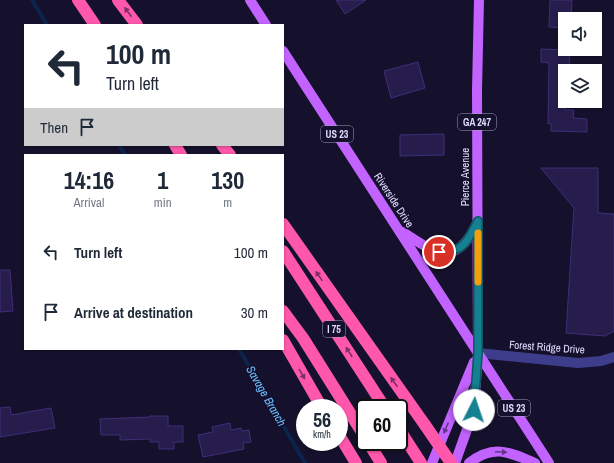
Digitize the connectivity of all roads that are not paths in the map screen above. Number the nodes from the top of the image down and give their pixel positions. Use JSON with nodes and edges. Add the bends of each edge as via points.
{"nodes":[{"id":1,"x":78,"y":0,"type":"edge"},
{"id":2,"x":118,"y":0,"type":"edge"},
{"id":3,"x":250,"y":0,"type":"edge"},
{"id":4,"x":479,"y":0,"type":"edge"},
{"id":5,"x":94,"y":24,"type":"edge"},
{"id":6,"x":136,"y":24,"type":"edge"},
{"id":7,"x":265,"y":24,"type":"edge"},
{"id":8,"x":284,"y":53,"type":"edge"},
{"id":9,"x":222,"y":146,"type":"edge"},
{"id":10,"x":229,"y":154,"type":"edge"},
{"id":11,"x":478,"y":221,"type":"junction"},
{"id":12,"x":284,"y":225,"type":"edge"},
{"id":13,"x":398,"y":229,"type":"junction"},
{"id":14,"x":284,"y":252,"type":"edge"},
{"id":15,"x":284,"y":312,"type":"edge"},
{"id":16,"x":284,"y":342,"type":"edge"},
{"id":17,"x":478,"y":353,"type":"junction"},
{"id":18,"x":614,"y":357,"type":"edge"},
{"id":19,"x":317,"y":399,"type":"edge"},
{"id":20,"x":379,"y":399,"type":"edge"},
{"id":21,"x":356,"y":423,"type":"edge"},
{"id":22,"x":408,"y":443,"type":"edge"},
{"id":23,"x":348,"y":450,"type":"edge"},
{"id":24,"x":374,"y":451,"type":"edge"},
{"id":25,"x":356,"y":463,"type":"edge"},
{"id":26,"x":381,"y":463,"type":"edge"},
{"id":27,"x":421,"y":463,"type":"edge"},
{"id":28,"x":432,"y":463,"type":"edge"},
{"id":29,"x":451,"y":463,"type":"edge"},
{"id":30,"x":454,"y":463,"type":"edge"},
{"id":31,"x":469,"y":463,"type":"edge"},
{"id":32,"x":535,"y":463,"type":"edge"},
{"id":33,"x":549,"y":463,"type":"edge"}],
"edges":[{"from":1,"to":5,"type":"highway"},
{"from":6,"to":2,"type":"highway","one_way":true},
{"from":3,"to":7,"type":"main road"},
{"from":4,"to":11,"type":"main road","name":"Pierce Avenue","number":"GA 247"},
{"from":8,"to":13,"type":"main road","name":"Riverside Drive","number":"US 23"},
{"from":9,"to":10,"type":"highway"},
{"from":11,"to":13,"type":"main road","via":[[464,244],[457,250],[448,252],[430,249]]},
{"from":11,"to":17,"type":"main road","name":"Pierce Avenue","number":"GA 247"},
{"from":29,"to":12,"type":"highway","one_way":true,"bridge":true},
{"from":13,"to":17,"type":"main road","name":"Riverside Drive","number":"US 23"},
{"from":20,"to":14,"type":"highway","number":"I 75","one_way":true},
{"from":15,"to":21,"type":"highway"},
{"from":16,"to":19,"type":"highway","one_way":true},
{"from":17,"to":18,"type":"street","name":"Forest Ridge Drive","via":[[578,363]]},
{"from":17,"to":28,"type":"main road","name":"Pierce Avenue","number":"GA 247","one_way":true},
{"from":17,"to":30,"type":"main road","name":"Pierce Avenue","number":"GA 247","via":[[474,410]]},
{"from":17,"to":33,"type":"main road","name":"Riverside Drive","number":"US 23"},
{"from":22,"to":27,"type":"highway"},
{"from":23,"to":25,"type":"highway"},
{"from":24,"to":26,"type":"highway"},
{"from":31,"to":32,"type":"main road","one_way":true,"via":[[483,454],[497,452],[511,453]]}]}
